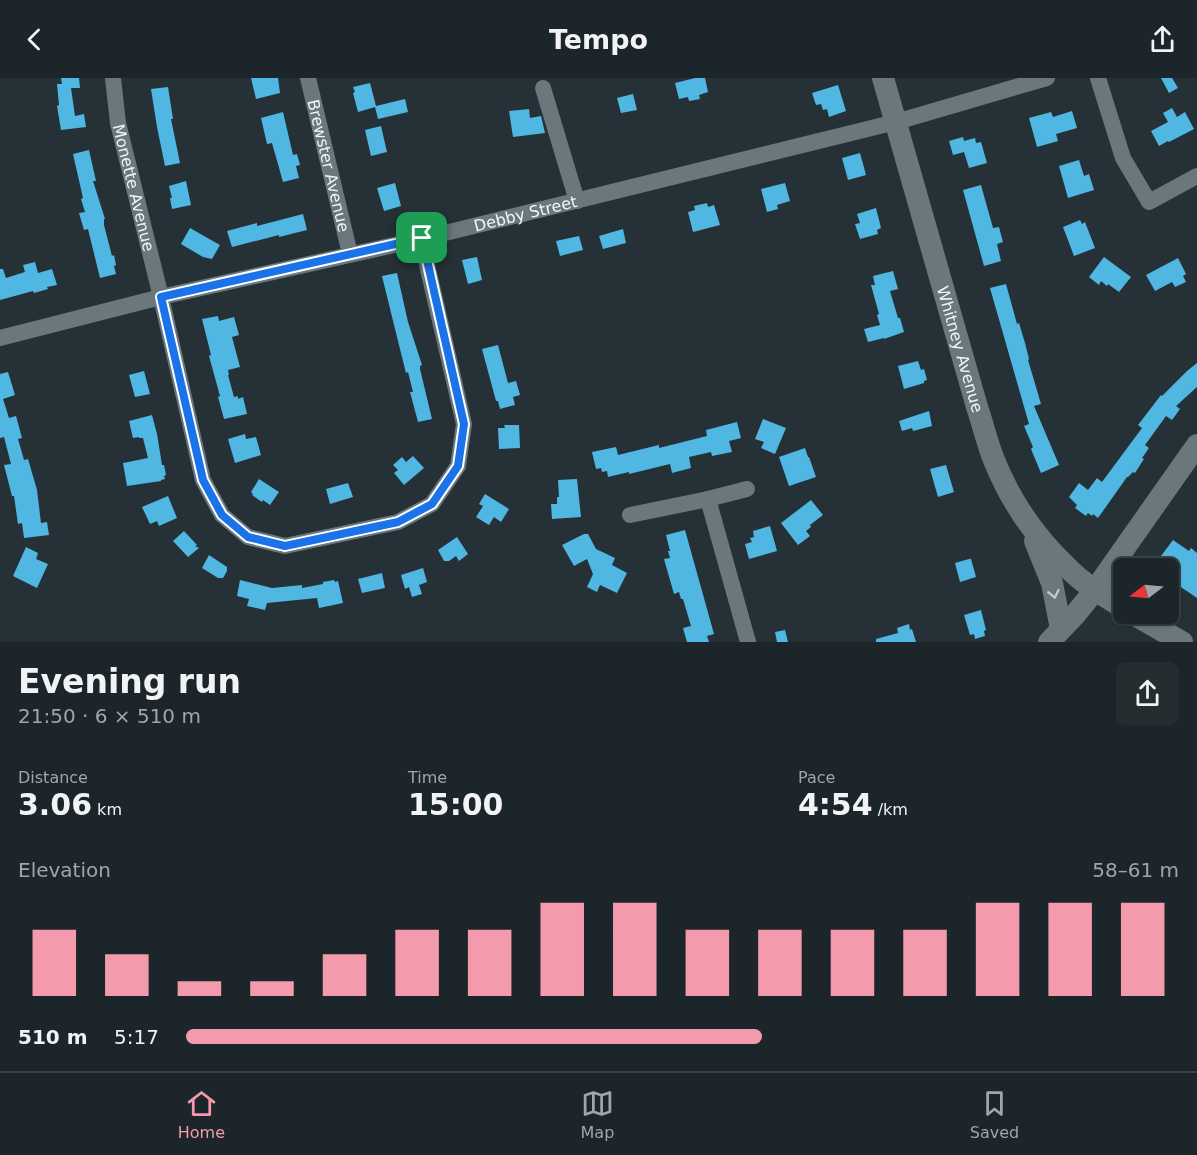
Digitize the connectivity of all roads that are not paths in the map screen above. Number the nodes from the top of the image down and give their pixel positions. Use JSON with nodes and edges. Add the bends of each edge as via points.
{"nodes":[{"id":1,"x":113,"y":78,"type":"edge"},
{"id":2,"x":308,"y":78,"type":"edge"},
{"id":3,"x":883,"y":78,"type":"edge"},
{"id":4,"x":1047,"y":78,"type":"edge"},
{"id":5,"x":1098,"y":78,"type":"edge"},
{"id":6,"x":543,"y":88,"type":"dead end"},
{"id":7,"x":896,"y":122,"type":"junction"},
{"id":8,"x":1197,"y":176,"type":"edge"},
{"id":9,"x":577,"y":201,"type":"junction"},
{"id":10,"x":422,"y":238,"type":"junction"},
{"id":11,"x":350,"y":254,"type":"junction"},
{"id":12,"x":161,"y":297,"type":"junction"},
{"id":13,"x":0,"y":339,"type":"edge"},
{"id":14,"x":1197,"y":445,"type":"edge"},
{"id":15,"x":747,"y":489,"type":"dead end"},
{"id":16,"x":708,"y":499,"type":"junction"},
{"id":17,"x":630,"y":515,"type":"dead end"},
{"id":18,"x":1027,"y":520,"type":"junction"},
{"id":19,"x":1095,"y":590,"type":"junction"},
{"id":20,"x":1113,"y":601,"type":"edge"},
{"id":21,"x":1150,"y":624,"type":"edge"},
{"id":22,"x":1055,"y":636,"type":"edge"},
{"id":23,"x":748,"y":642,"type":"edge"},
{"id":24,"x":1182,"y":642,"type":"edge"}],
"edges":[{"from":1,"to":12,"type":"street","name":"Monette Avenue","via":[[118,123]]},
{"from":2,"to":11,"type":"street","name":"Brewster Avenue"},
{"from":3,"to":7,"type":"main road","name":"Whitney Avenue"},
{"from":4,"to":7,"type":"street","name":"Debby Street"},
{"from":5,"to":8,"type":"street","via":[[1123,158],[1149,202]]},
{"from":6,"to":9,"type":"street"},
{"from":7,"to":9,"type":"street","name":"Debby Street"},
{"from":7,"to":18,"type":"main road","name":"Whitney Avenue","via":[[994,460]]},
{"from":9,"to":10,"type":"street","name":"Debby Street"},
{"from":10,"to":11,"type":"street","name":"Debby Street"},
{"from":10,"to":12,"type":"street","name":"Monette Avenue","via":[[464,424],[458,466],[432,504],[398,522],[285,546],[248,537],[222,515],[203,480]]},
{"from":11,"to":12,"type":"street","name":"Debby Street"},
{"from":12,"to":13,"type":"street","name":"Debby Street"},
{"from":14,"to":19,"type":"main road"},
{"from":15,"to":16,"type":"street"},
{"from":16,"to":17,"type":"street"},
{"from":16,"to":23,"type":"street"},
{"from":18,"to":19,"type":"main road","name":"Whitney Avenue","via":[[1068,568]]},
{"from":18,"to":22,"type":"main road","one_way":true,"via":[[1052,583]]},
{"from":19,"to":20,"type":"main road","name":"Whitney Avenue"},
{"from":19,"to":22,"type":"main road"},
{"from":21,"to":24,"type":"main road"}]}
